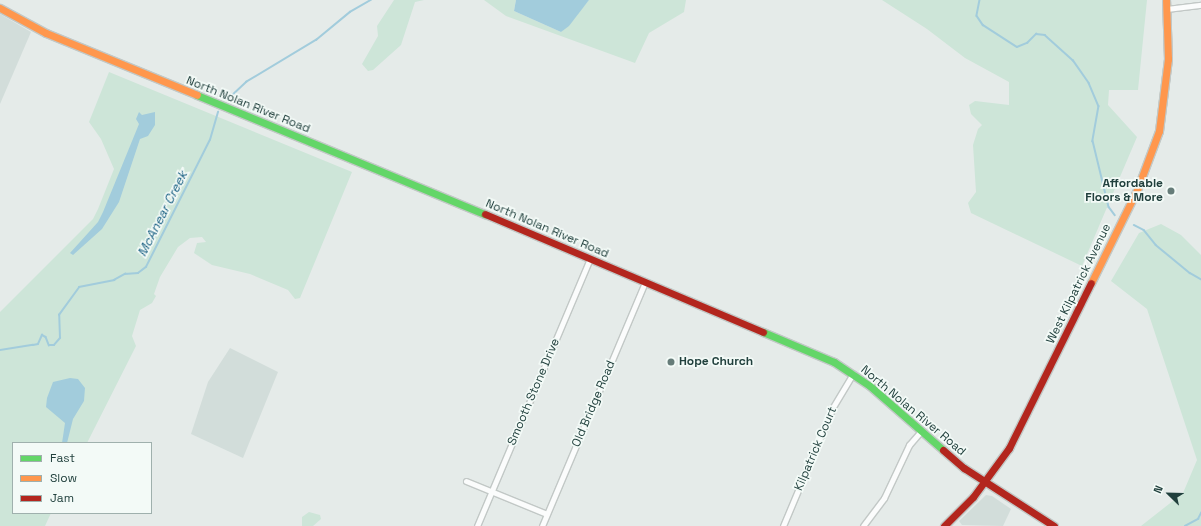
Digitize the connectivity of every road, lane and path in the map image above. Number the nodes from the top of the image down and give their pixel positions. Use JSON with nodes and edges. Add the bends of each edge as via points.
{"nodes":[{"id":1,"x":1166,"y":0,"type":"edge"},
{"id":2,"x":1201,"y":5,"type":"edge"},
{"id":3,"x":0,"y":8,"type":"edge"},
{"id":4,"x":1167,"y":9,"type":"junction"},
{"id":5,"x":590,"y":259,"type":"junction"},
{"id":6,"x":645,"y":282,"type":"junction"},
{"id":7,"x":853,"y":374,"type":"junction"},
{"id":8,"x":921,"y":431,"type":"junction"},
{"id":9,"x":466,"y":481,"type":"dead end"},
{"id":10,"x":984,"y":482,"type":"junction"},
{"id":11,"x":492,"y":492,"type":"junction"},
{"id":12,"x":547,"y":514,"type":"junction"},
{"id":13,"x":477,"y":526,"type":"edge"},
{"id":14,"x":542,"y":526,"type":"edge"},
{"id":15,"x":783,"y":526,"type":"edge"},
{"id":16,"x":863,"y":526,"type":"edge"},
{"id":17,"x":944,"y":526,"type":"edge"},
{"id":18,"x":1054,"y":526,"type":"edge"}],
"edges":[{"from":1,"to":4,"type":"main road","name":"West Kilpatrick Avenue"},
{"from":2,"to":4,"type":"street"},
{"from":3,"to":5,"type":"main road","name":"North Nolan River Road","via":[[46,33]]},
{"from":4,"to":10,"type":"main road","name":"West Kilpatrick Avenue","via":[[1166,87],[1158,131],[1144,176],[1016,435]]},
{"from":5,"to":6,"type":"main road","name":"North Nolan River Road"},
{"from":5,"to":11,"type":"street","name":"Smooth Stone Drive"},
{"from":6,"to":7,"type":"main road","name":"North Nolan River Road","via":[[789,342],[834,362]]},
{"from":6,"to":12,"type":"street","name":"Old Bridge Road"},
{"from":7,"to":8,"type":"main road","name":"North Nolan River Road"},
{"from":7,"to":15,"type":"street","name":"Kilpatrick Court","via":[[833,407]]},
{"from":8,"to":10,"type":"main road","name":"North Nolan River Road"},
{"from":8,"to":16,"type":"street","via":[[909,445],[884,498]]},
{"from":9,"to":11,"type":"street"},
{"from":10,"to":17,"type":"main road","name":"West Kilpatrick Avenue"},
{"from":10,"to":18,"type":"main road","name":"North Nolan River Road"},
{"from":11,"to":12,"type":"street"},
{"from":11,"to":13,"type":"street","name":"Smooth Stone Drive"},
{"from":12,"to":14,"type":"street","name":"Old Bridge Road"}]}
